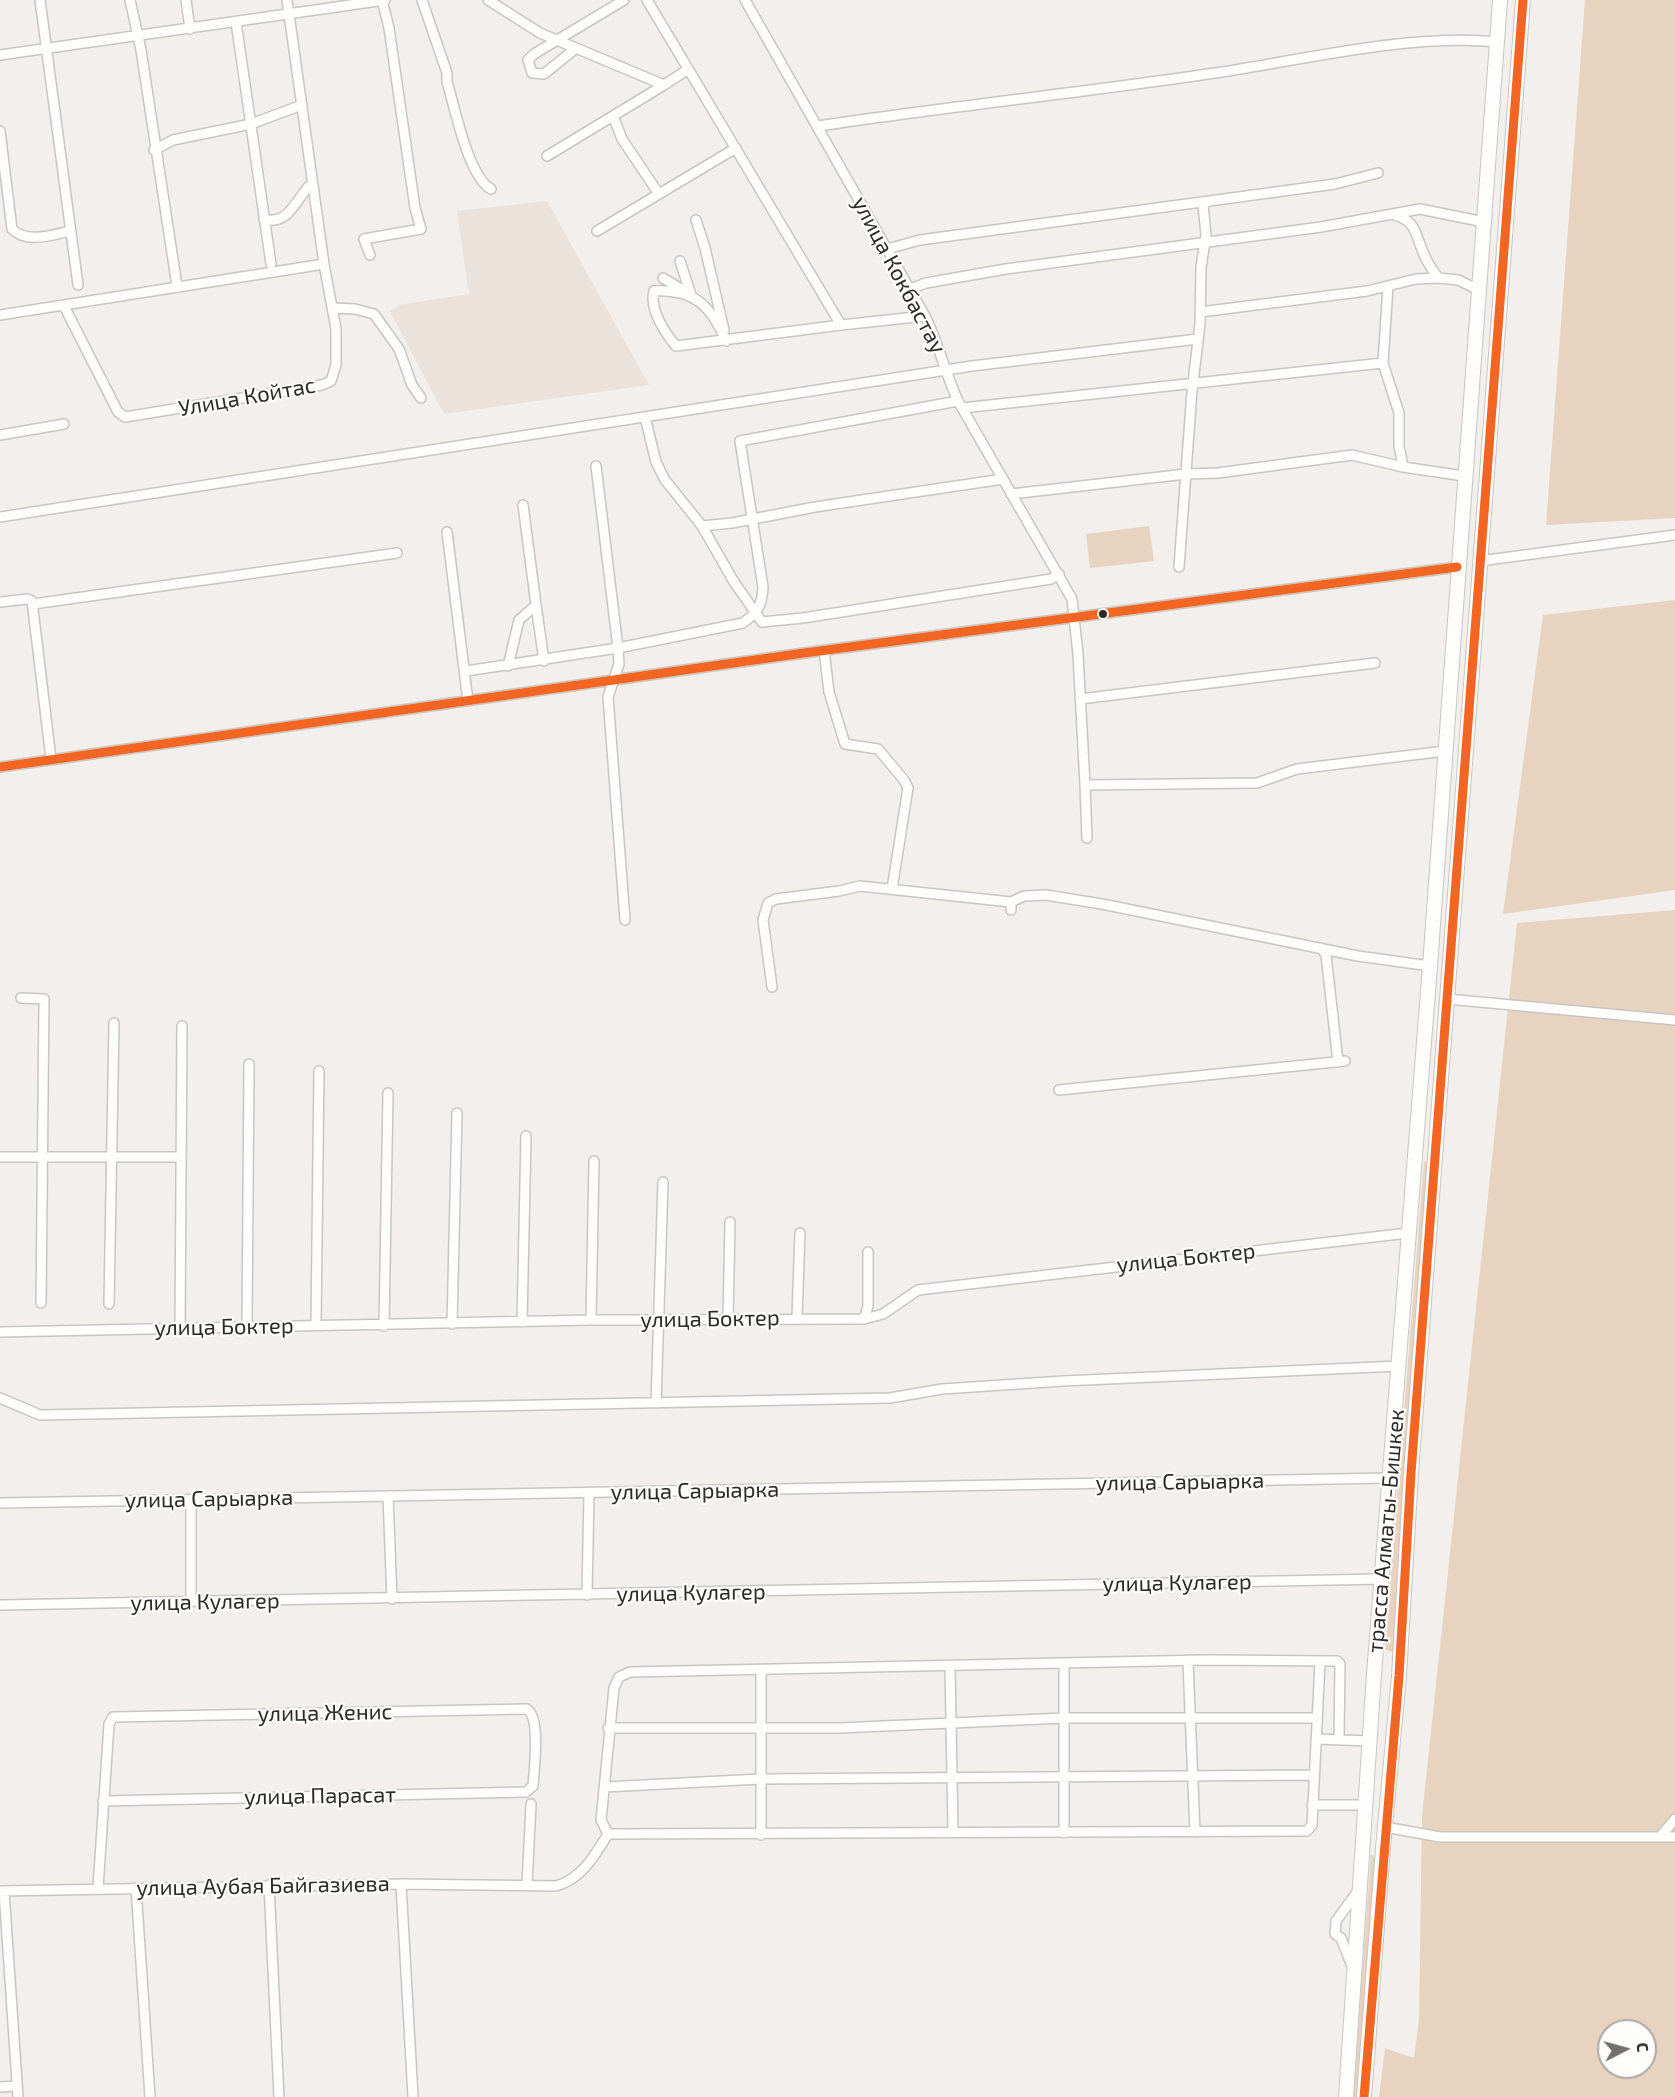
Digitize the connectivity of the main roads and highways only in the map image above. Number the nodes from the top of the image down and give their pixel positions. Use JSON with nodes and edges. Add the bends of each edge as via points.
{"nodes":[{"id":1,"x":1500,"y":0,"type":"edge"},
{"id":2,"x":1523,"y":0,"type":"edge"},
{"id":3,"x":1415,"y":1145,"type":"junction"},
{"id":4,"x":1437,"y":1147,"type":"junction"},
{"id":5,"x":1374,"y":1674,"type":"junction"},
{"id":6,"x":1399,"y":1676,"type":"junction"},
{"id":7,"x":1346,"y":2097,"type":"edge"},
{"id":8,"x":1364,"y":2097,"type":"edge"}],
"edges":[{"from":1,"to":3,"type":"highway","name":"трасса Алматы-Бишкек"},
{"from":2,"to":4,"type":"highway","name":"трасса Алматы-Бишкек"},
{"from":3,"to":4,"type":"highway"},
{"from":3,"to":5,"type":"highway","name":"трасса Алматы-Бишкек"},
{"from":4,"to":6,"type":"highway","name":"трасса Алматы-Бишкек"},
{"from":5,"to":6,"type":"highway"},
{"from":5,"to":7,"type":"highway","name":"трасса Алматы-Бишкек"},
{"from":6,"to":8,"type":"highway","name":"трасса Алматы-Бишкек"}]}
